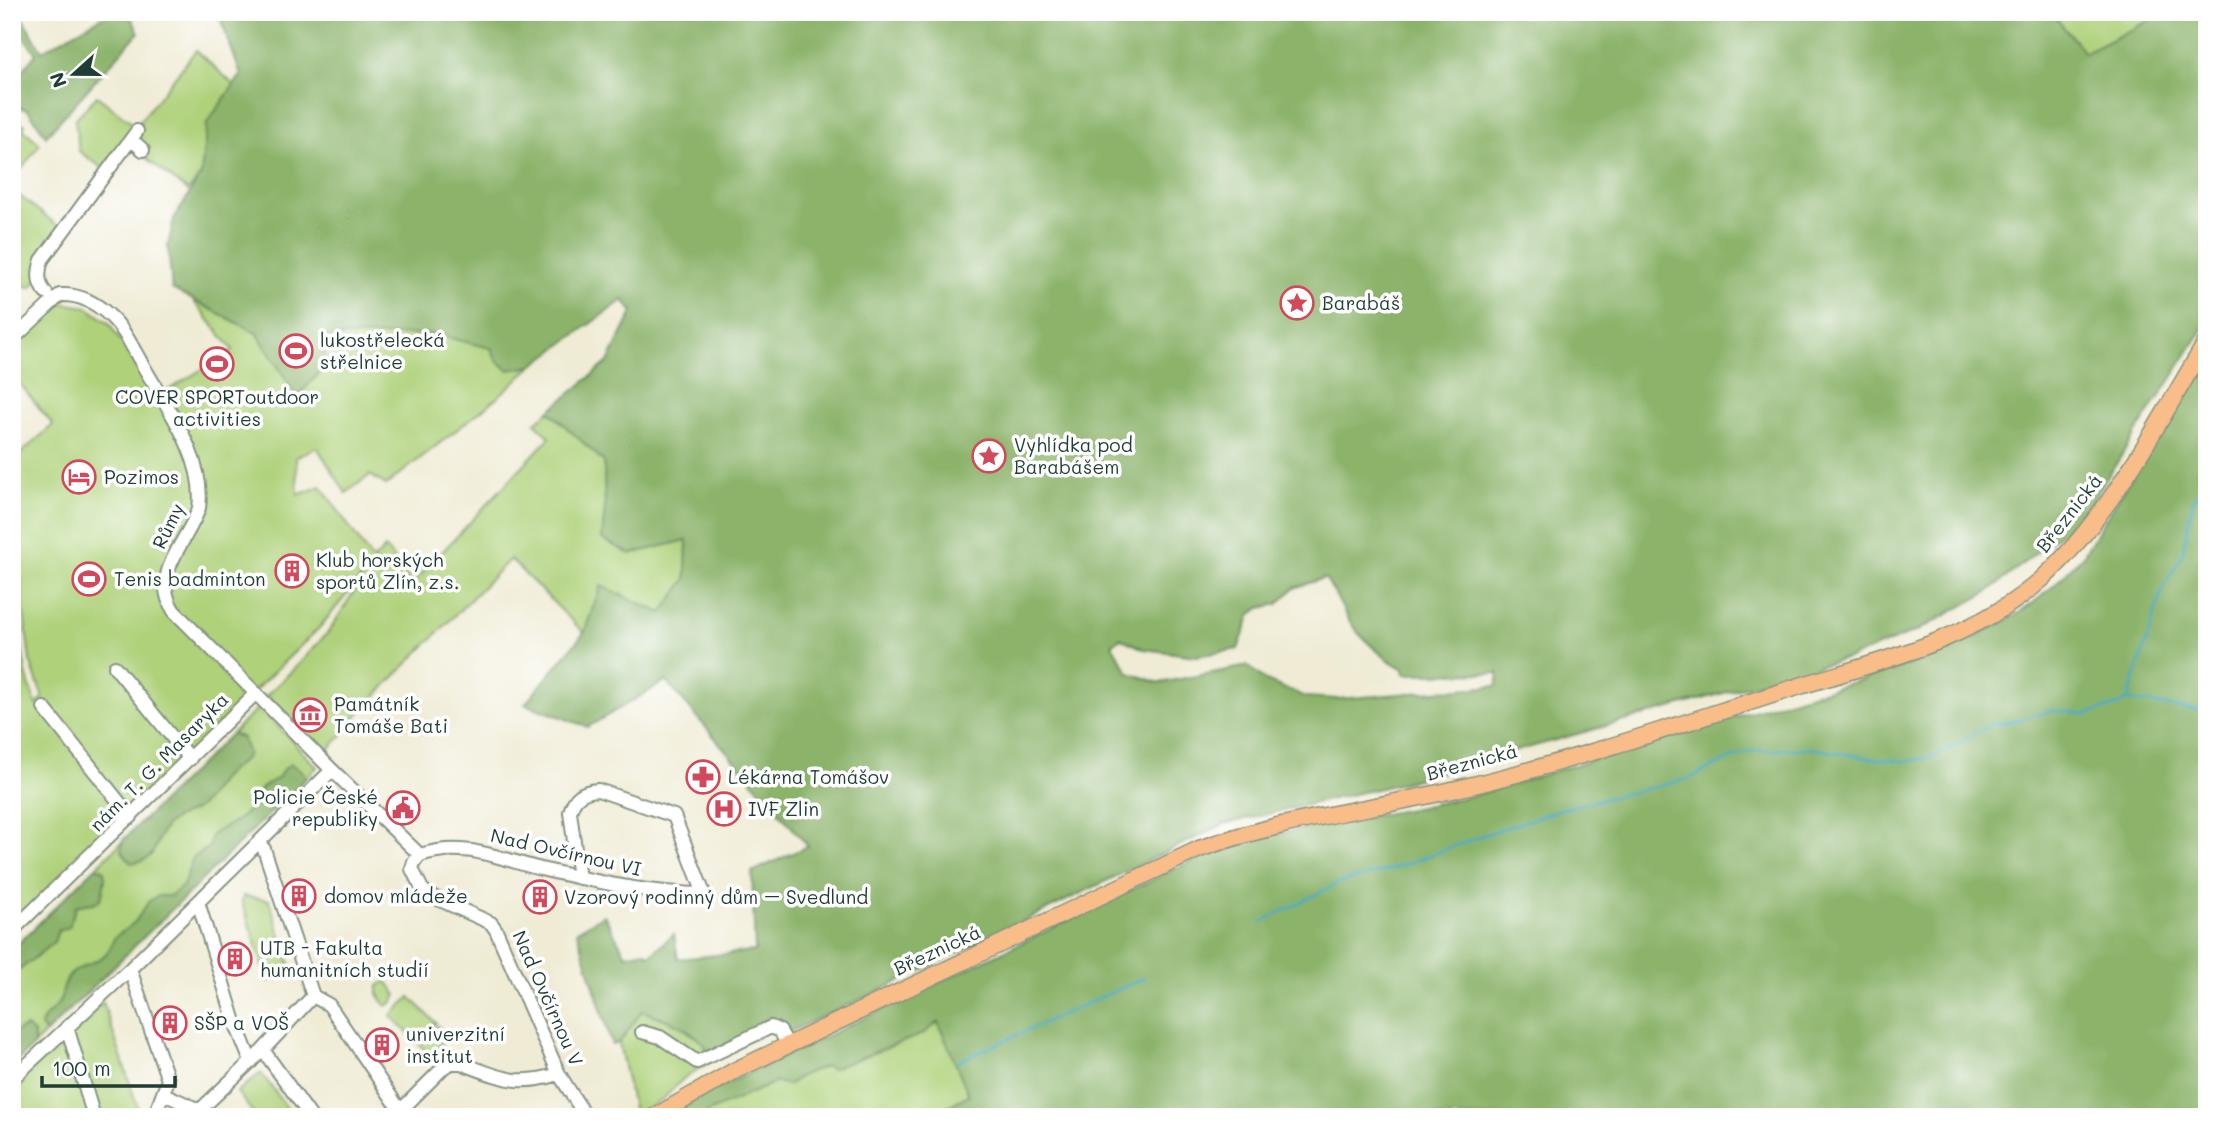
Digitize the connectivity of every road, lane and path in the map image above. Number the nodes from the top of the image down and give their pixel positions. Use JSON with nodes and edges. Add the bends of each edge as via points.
{"nodes":[{"id":1,"x":143,"y":150,"type":"dead end"},
{"id":2,"x":46,"y":293,"type":"dead end"},
{"id":3,"x":12,"y":340,"type":"edge"},
{"id":4,"x":2207,"y":341,"type":"edge"},
{"id":5,"x":115,"y":667,"type":"dead end"},
{"id":6,"x":256,"y":694,"type":"junction"},
{"id":7,"x":44,"y":708,"type":"dead end"},
{"id":8,"x":190,"y":759,"type":"junction"},
{"id":9,"x":332,"y":770,"type":"junction"},
{"id":10,"x":131,"y":817,"type":"junction"},
{"id":11,"x":259,"y":844,"type":"junction"},
{"id":12,"x":421,"y":855,"type":"junction"},
{"id":13,"x":579,"y":878,"type":"junction"},
{"id":14,"x":198,"y":902,"type":"junction"},
{"id":15,"x":13,"y":930,"type":"edge"},
{"id":16,"x":130,"y":969,"type":"junction"},
{"id":17,"x":313,"y":996,"type":"junction"},
{"id":18,"x":67,"y":1027,"type":"junction"},
{"id":19,"x":642,"y":1032,"type":"dead end"},
{"id":20,"x":788,"y":1045,"type":"junction"},
{"id":21,"x":263,"y":1050,"type":"junction"},
{"id":22,"x":251,"y":1062,"type":"junction"},
{"id":23,"x":559,"y":1074,"type":"junction"},
{"id":24,"x":12,"y":1079,"type":"edge"},
{"id":25,"x":164,"y":1094,"type":"junction"},
{"id":26,"x":200,"y":1110,"type":"junction"},
{"id":27,"x":397,"y":1114,"type":"edge"},
{"id":28,"x":94,"y":1117,"type":"edge"},
{"id":29,"x":154,"y":1117,"type":"edge"},
{"id":30,"x":214,"y":1117,"type":"edge"},
{"id":31,"x":311,"y":1117,"type":"edge"},
{"id":32,"x":586,"y":1117,"type":"edge"},
{"id":33,"x":654,"y":1117,"type":"edge"}],
"edges":[{"from":1,"to":2,"type":"street","via":[[134,135],[42,261],[39,283]]},
{"from":3,"to":6,"type":"street","name":"Růmy","via":[[60,295],[86,299],[121,329],[180,430],[200,488],[196,518],[170,565],[169,603]]},
{"from":4,"to":20,"type":"main road","name":"Březnická","via":[[2126,473],[2073,547],[2041,580],[1977,624],[1895,657],[1479,783],[1230,838],[1169,862]]},
{"from":5,"to":8,"type":"street"},
{"from":6,"to":8,"type":"street","name":"nám. T. G. Masaryka"},
{"from":6,"to":9,"type":"street","name":"nám. T. G. Masaryka"},
{"from":7,"to":10,"type":"street"},
{"from":8,"to":10,"type":"street","name":"nám. T. G. Masaryka"},
{"from":9,"to":11,"type":"street"},
{"from":9,"to":12,"type":"street","name":"nám. T. G. Masaryka"},
{"from":10,"to":15,"type":"street","name":"nám. T. G. Masaryka"},
{"from":11,"to":14,"type":"street"},
{"from":11,"to":17,"type":"street"},
{"from":12,"to":13,"type":"street","name":"Nad Ovčírnou VI","via":[[468,849]]},
{"from":12,"to":23,"type":"street","name":"Nad Ovčírnou V","via":[[412,869],[422,889],[491,923],[496,930]]},
{"from":13,"to":13,"type":"street","name":"Nad Ovčírnou VI","via":[[570,812],[578,796],[598,790],[674,816],[704,894]]},
{"from":14,"to":16,"type":"street"},
{"from":14,"to":22,"type":"street"},
{"from":16,"to":18,"type":"street"},
{"from":16,"to":25,"type":"street","via":[[168,1080]]},
{"from":17,"to":21,"type":"street"},
{"from":17,"to":27,"type":"street","via":[[329,1005]]},
{"from":18,"to":24,"type":"street"},
{"from":18,"to":28,"type":"street"},
{"from":19,"to":20,"type":"street","via":[[660,1037],[697,1062],[771,1027],[780,1031]]},
{"from":20,"to":33,"type":"main road","name":"Březnická"},
{"from":21,"to":22,"type":"street"},
{"from":21,"to":31,"type":"street"},
{"from":22,"to":26,"type":"street"},
{"from":23,"to":27,"type":"street","via":[[517,1082],[452,1063]]},
{"from":23,"to":32,"type":"street","name":"Nad Ovčírnou V"},
{"from":25,"to":26,"type":"street"},
{"from":25,"to":29,"type":"street"},
{"from":26,"to":30,"type":"street"}]}
